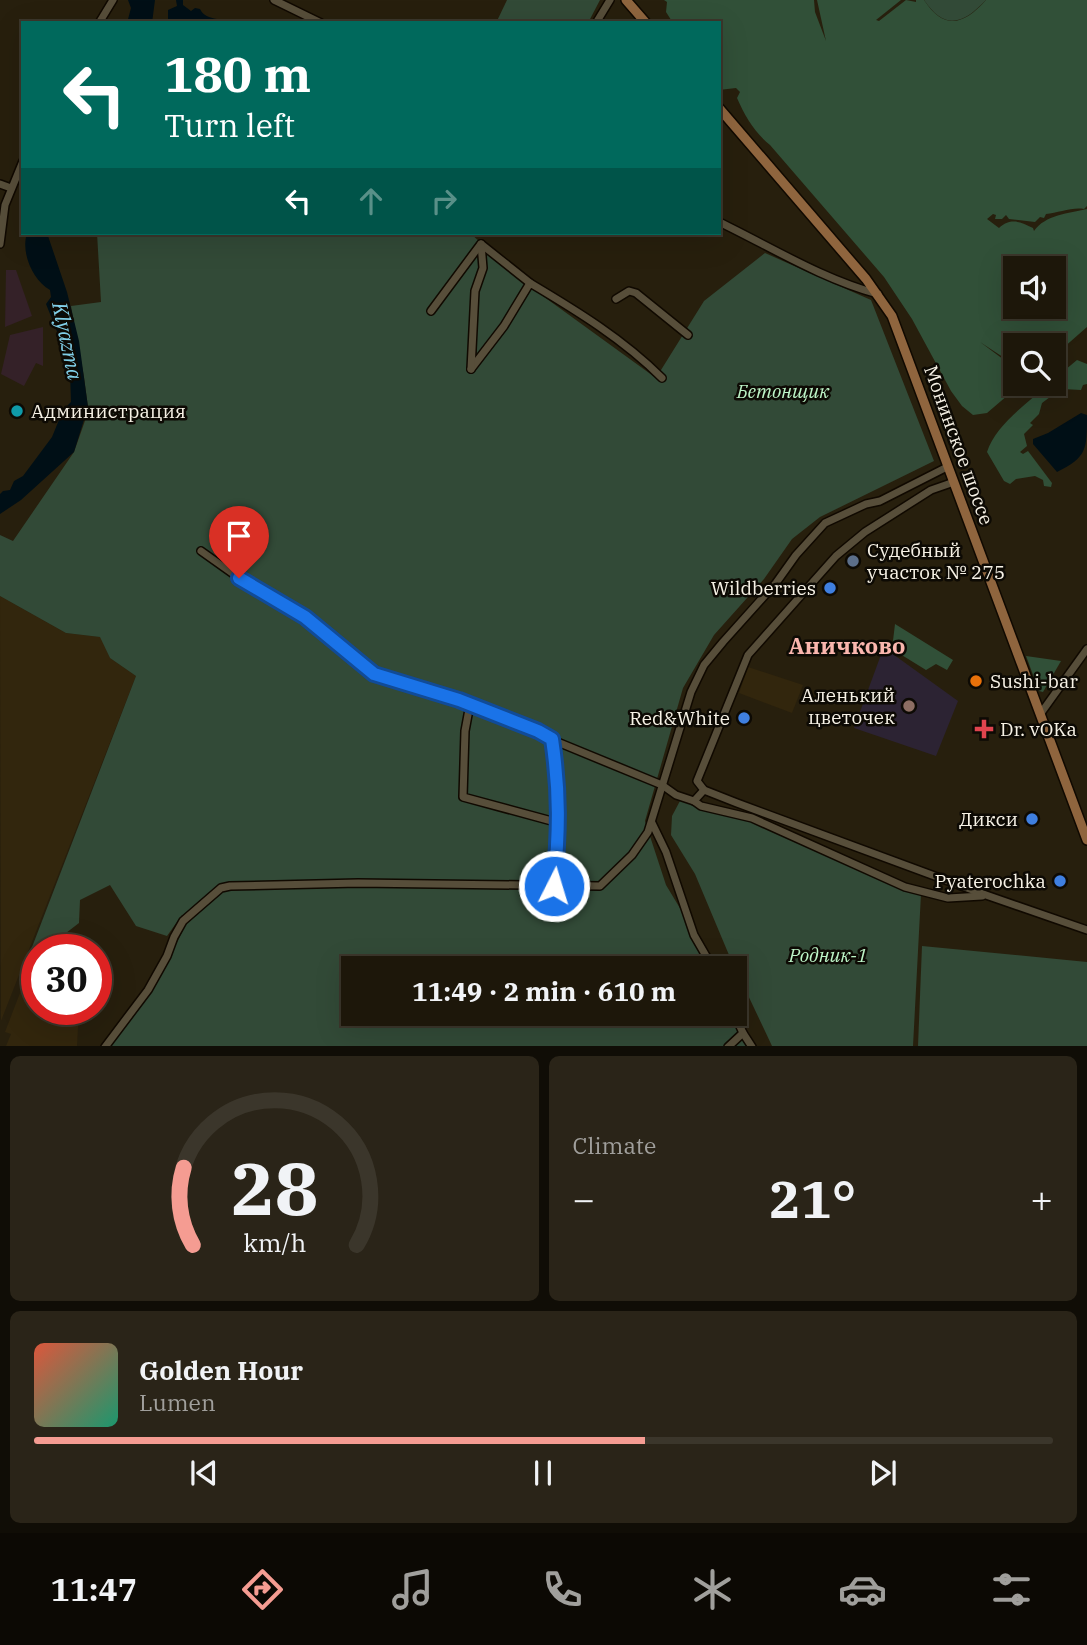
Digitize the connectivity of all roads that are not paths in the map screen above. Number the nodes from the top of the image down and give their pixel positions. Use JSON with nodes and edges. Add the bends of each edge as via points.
{"nodes":[{"id":1,"x":274,"y":0,"type":"edge"},
{"id":2,"x":610,"y":0,"type":"edge"},
{"id":3,"x":626,"y":0,"type":"edge"},
{"id":4,"x":112,"y":1,"type":"edge"},
{"id":5,"x":100,"y":21,"type":"edge"},
{"id":6,"x":317,"y":21,"type":"edge"},
{"id":7,"x":597,"y":21,"type":"edge"},
{"id":8,"x":644,"y":21,"type":"edge"},
{"id":9,"x":721,"y":110,"type":"edge"},
{"id":10,"x":21,"y":167,"type":"edge"},
{"id":11,"x":0,"y":184,"type":"edge"},
{"id":12,"x":12,"y":188,"type":"junction"},
{"id":13,"x":721,"y":223,"type":"edge"},
{"id":14,"x":0,"y":244,"type":"edge"},
{"id":15,"x":481,"y":244,"type":"junction"},
{"id":16,"x":866,"y":279,"type":"junction"},
{"id":17,"x":530,"y":283,"type":"junction"},
{"id":18,"x":850,"y":285,"type":"junction"},
{"id":19,"x":878,"y":295,"type":"junction"},
{"id":20,"x":616,"y":299,"type":"dead end"},
{"id":21,"x":431,"y":311,"type":"dead end"},
{"id":22,"x":688,"y":335,"type":"dead end"},
{"id":23,"x":662,"y":378,"type":"dead end"},
{"id":24,"x":947,"y":467,"type":"junction"},
{"id":25,"x":954,"y":482,"type":"junction"},
{"id":26,"x":201,"y":551,"type":"dead end"},
{"id":27,"x":1087,"y":649,"type":"edge"},
{"id":28,"x":470,"y":704,"type":"junction"},
{"id":29,"x":1041,"y":713,"type":"junction"},
{"id":30,"x":552,"y":739,"type":"junction"},
{"id":31,"x":662,"y":785,"type":"junction"},
{"id":32,"x":704,"y":790,"type":"junction"},
{"id":33,"x":694,"y":801,"type":"junction"},
{"id":34,"x":652,"y":822,"type":"junction"},
{"id":35,"x":559,"y":823,"type":"junction"},
{"id":36,"x":1087,"y":840,"type":"edge"},
{"id":37,"x":554,"y":886,"type":"junction"},
{"id":38,"x":986,"y":895,"type":"junction"},
{"id":39,"x":1087,"y":930,"type":"edge"},
{"id":40,"x":706,"y":956,"type":"edge"},
{"id":41,"x":740,"y":1026,"type":"edge"},
{"id":42,"x":743,"y":1033,"type":"junction"},
{"id":43,"x":105,"y":1046,"type":"edge"},
{"id":44,"x":728,"y":1046,"type":"edge"},
{"id":45,"x":752,"y":1046,"type":"edge"}],
"edges":[{"from":1,"to":6,"type":"street"},
{"from":2,"to":7,"type":"street"},
{"from":3,"to":8,"type":"main road"},
{"from":4,"to":5,"type":"street"},
{"from":9,"to":16,"type":"main road","name":"Монинское шоссе"},
{"from":10,"to":12,"type":"street"},
{"from":11,"to":12,"type":"street"},
{"from":12,"to":14,"type":"street"},
{"from":13,"to":18,"type":"street"},
{"from":15,"to":17,"type":"street"},
{"from":15,"to":17,"type":"street","via":[[483,268],[475,291],[471,369]]},
{"from":15,"to":21,"type":"street"},
{"from":16,"to":18,"type":"street","via":[[861,286]]},
{"from":16,"to":19,"type":"main road","name":"Монинское шоссе"},
{"from":17,"to":23,"type":"street","via":[[590,319]]},
{"from":18,"to":19,"type":"street"},
{"from":19,"to":24,"type":"main road","name":"Монинское шоссе","via":[[898,331]]},
{"from":20,"to":22,"type":"street","via":[[629,291],[636,293]]},
{"from":24,"to":25,"type":"main road","name":"Монинское шоссе"},
{"from":24,"to":31,"type":"street","via":[[825,523],[796,555],[704,665]]},
{"from":25,"to":29,"type":"main road","name":"Монинское шоссе"},
{"from":25,"to":32,"type":"street","via":[[931,490],[836,556],[748,655],[697,780]]},
{"from":26,"to":28,"type":"street","via":[[305,617],[374,674]]},
{"from":27,"to":29,"type":"street"},
{"from":28,"to":30,"type":"street"},
{"from":28,"to":35,"type":"street","via":[[463,797]]},
{"from":29,"to":36,"type":"main road","name":"Монинское шоссе"},
{"from":30,"to":31,"type":"street"},
{"from":30,"to":35,"type":"street"},
{"from":31,"to":33,"type":"street"},
{"from":31,"to":34,"type":"street"},
{"from":32,"to":33,"type":"street"},
{"from":32,"to":38,"type":"street"},
{"from":33,"to":38,"type":"street","via":[[752,818],[905,887],[948,898]]},
{"from":34,"to":37,"type":"street","via":[[632,855],[600,886]]},
{"from":34,"to":40,"type":"street"},
{"from":35,"to":37,"type":"street"},
{"from":37,"to":43,"type":"street","via":[[358,883],[221,888],[183,921],[148,990]]},
{"from":38,"to":39,"type":"street"},
{"from":41,"to":42,"type":"street"},
{"from":42,"to":44,"type":"street"},
{"from":42,"to":45,"type":"street"}]}
